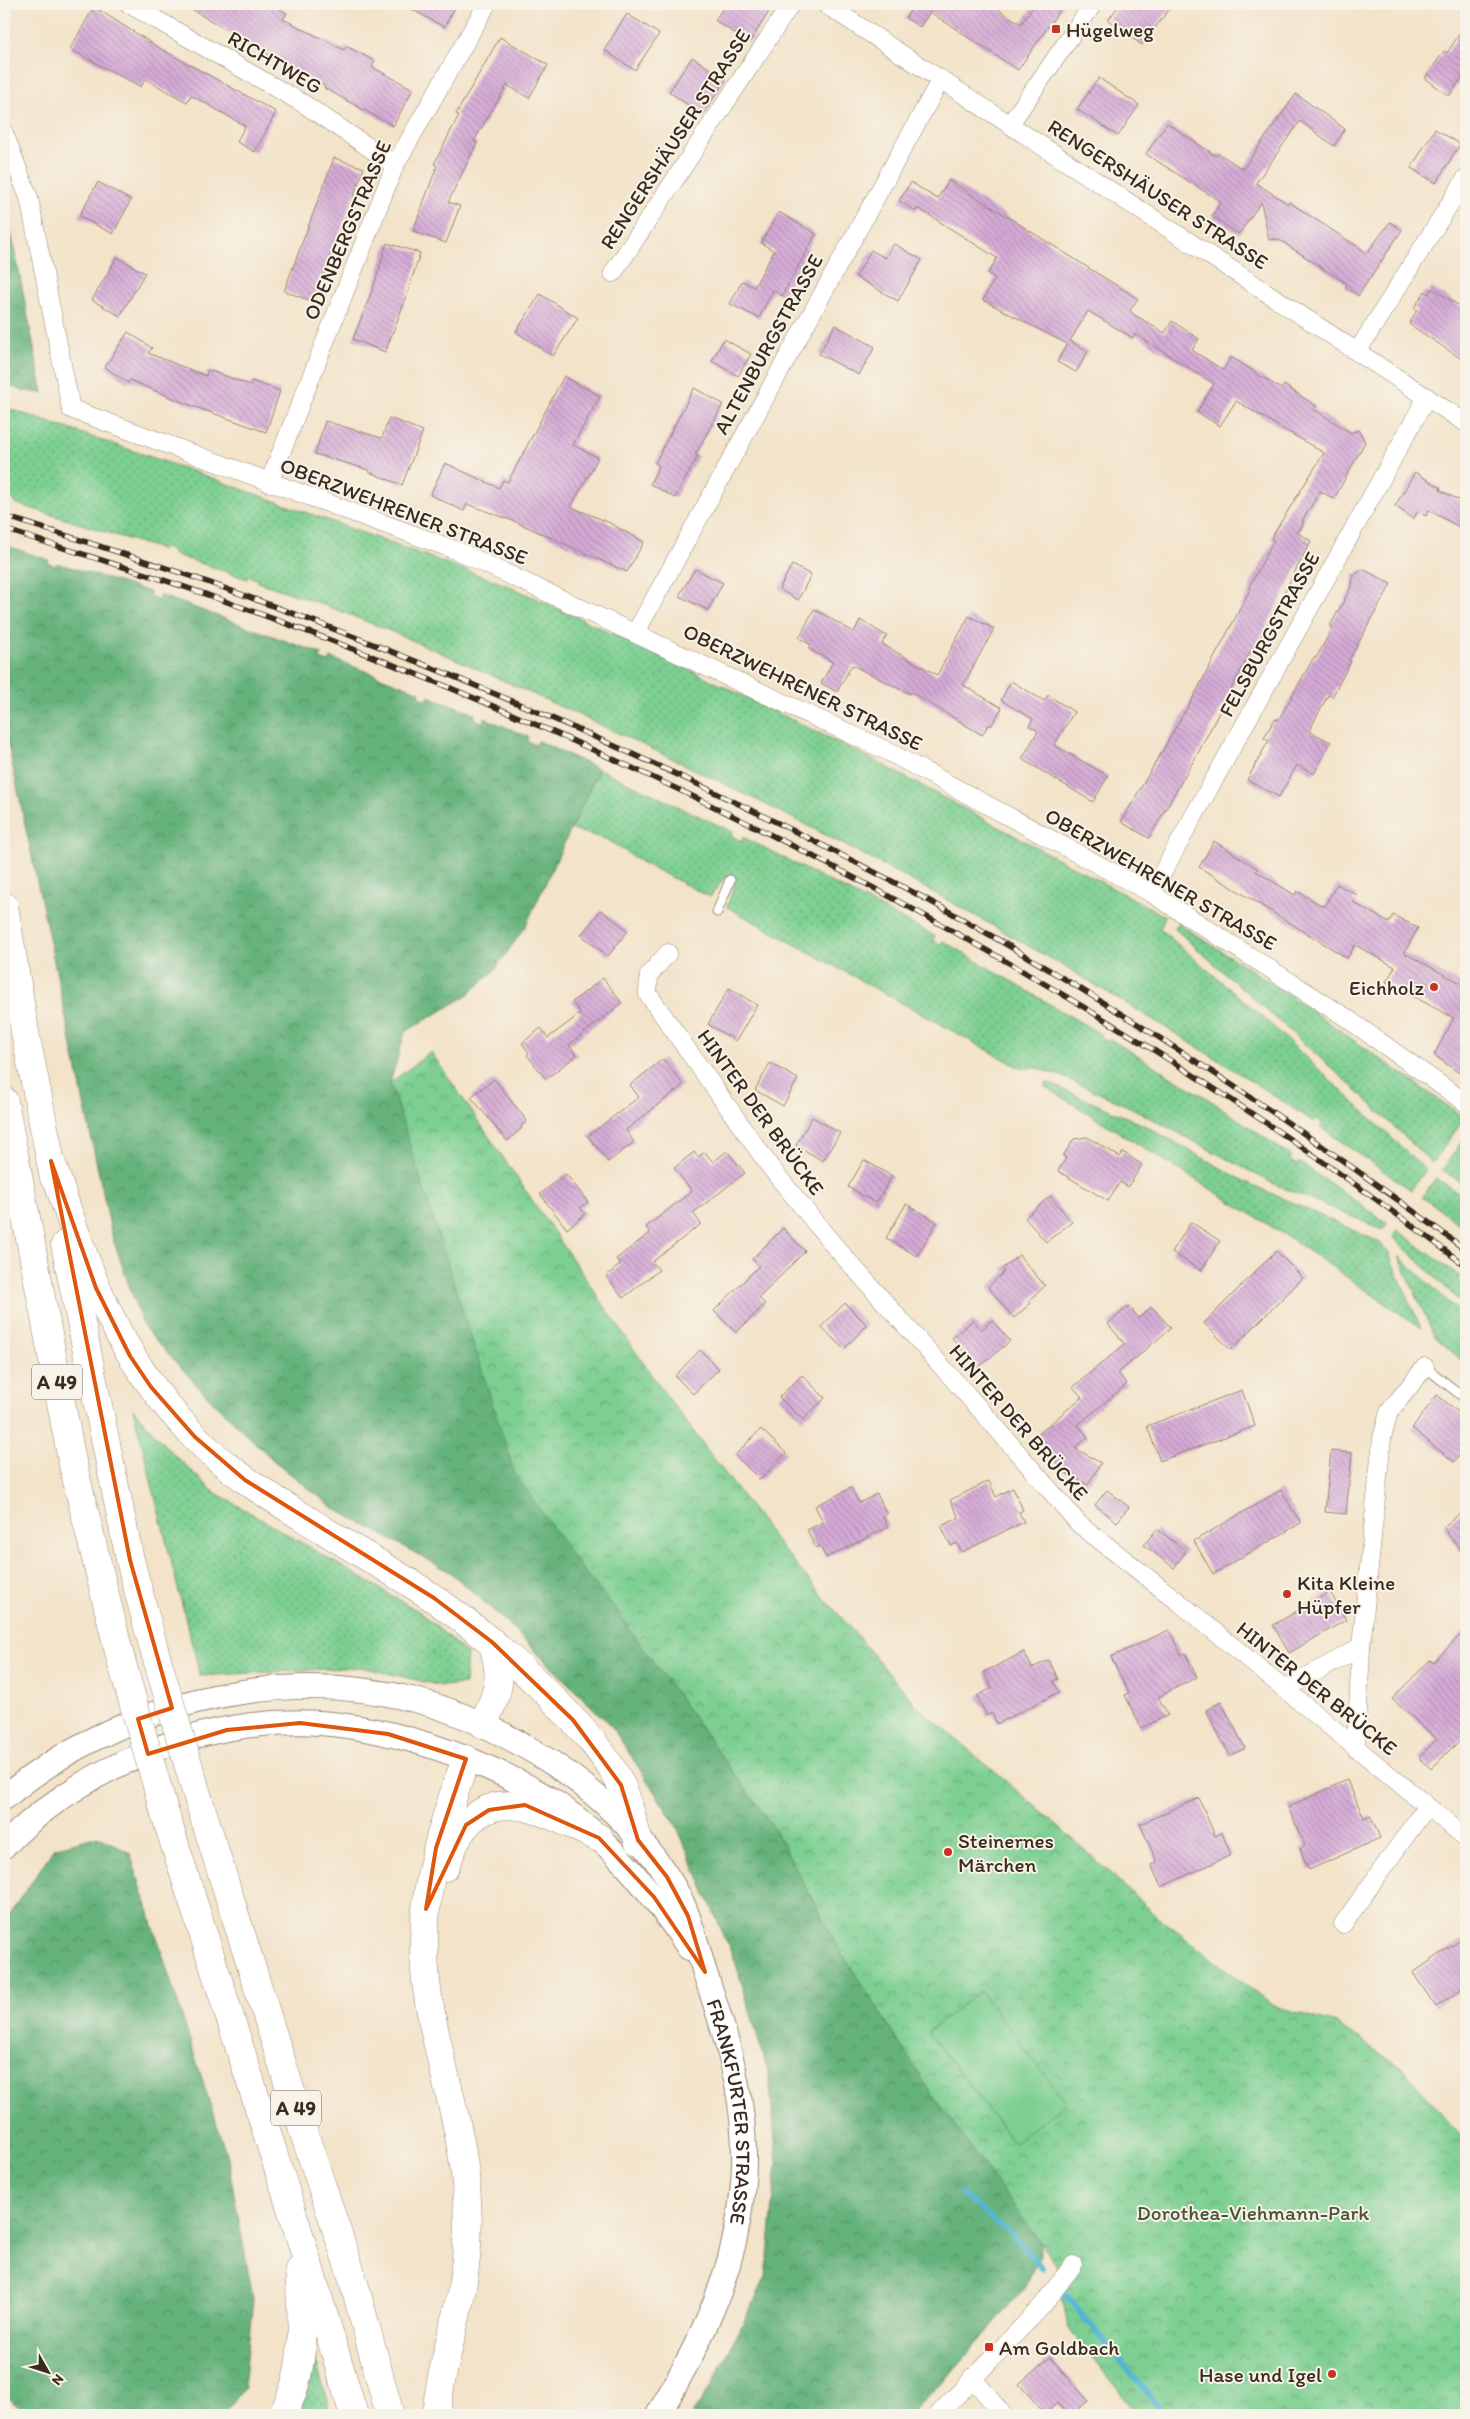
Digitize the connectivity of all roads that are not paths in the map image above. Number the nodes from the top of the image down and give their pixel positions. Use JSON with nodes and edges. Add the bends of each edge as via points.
{"nodes":[{"id":1,"x":129,"y":4,"type":"edge"},
{"id":2,"x":487,"y":4,"type":"edge"},
{"id":3,"x":791,"y":4,"type":"edge"},
{"id":4,"x":825,"y":4,"type":"edge"},
{"id":5,"x":1093,"y":4,"type":"edge"},
{"id":6,"x":941,"y":79,"type":"junction"},
{"id":7,"x":1010,"y":124,"type":"junction"},
{"id":8,"x":4,"y":133,"type":"edge"},
{"id":9,"x":394,"y":165,"type":"junction"},
{"id":10,"x":1466,"y":178,"type":"edge"},
{"id":11,"x":612,"y":273,"type":"dead end"},
{"id":12,"x":1357,"y":352,"type":"junction"},
{"id":13,"x":1427,"y":397,"type":"junction"},
{"id":14,"x":1466,"y":423,"type":"edge"},
{"id":15,"x":269,"y":482,"type":"junction"},
{"id":16,"x":636,"y":632,"type":"junction"},
{"id":17,"x":730,"y":880,"type":"dead end"},
{"id":18,"x":1151,"y":893,"type":"junction"},
{"id":19,"x":4,"y":906,"type":"edge"},
{"id":20,"x":717,"y":912,"type":"dead end"},
{"id":21,"x":668,"y":952,"type":"dead end"},
{"id":22,"x":4,"y":1101,"type":"edge"},
{"id":23,"x":1466,"y":1103,"type":"edge"},
{"id":24,"x":51,"y":1161,"type":"junction"},
{"id":25,"x":1426,"y":1367,"type":"joint"},
{"id":26,"x":1466,"y":1399,"type":"edge"},
{"id":27,"x":492,"y":1642,"type":"junction"},
{"id":28,"x":1360,"y":1647,"type":"junction"},
{"id":29,"x":1285,"y":1689,"type":"junction"},
{"id":30,"x":483,"y":1724,"type":"junction"},
{"id":31,"x":1356,"y":1749,"type":"junction"},
{"id":32,"x":466,"y":1758,"type":"junction"},
{"id":33,"x":4,"y":1798,"type":"edge"},
{"id":34,"x":1427,"y":1806,"type":"junction"},
{"id":35,"x":599,"y":1838,"type":"junction"},
{"id":36,"x":1466,"y":1838,"type":"edge"},
{"id":37,"x":638,"y":1840,"type":"junction"},
{"id":38,"x":4,"y":1846,"type":"edge"},
{"id":39,"x":426,"y":1910,"type":"junction"},
{"id":40,"x":1343,"y":1924,"type":"dead end"},
{"id":41,"x":705,"y":1972,"type":"junction"},
{"id":42,"x":296,"y":2224,"type":"junction"},
{"id":43,"x":1074,"y":2265,"type":"dead end"},
{"id":44,"x":972,"y":2377,"type":"junction"},
{"id":45,"x":282,"y":2415,"type":"edge"},
{"id":46,"x":354,"y":2415,"type":"edge"},
{"id":47,"x":390,"y":2415,"type":"edge"},
{"id":48,"x":436,"y":2415,"type":"edge"},
{"id":49,"x":658,"y":2415,"type":"edge"},
{"id":50,"x":938,"y":2415,"type":"edge"},
{"id":51,"x":1003,"y":2415,"type":"edge"}],
"edges":[{"from":1,"to":9,"type":"street","name":"RICHTWEG","via":[[304,104]]},
{"from":2,"to":9,"type":"street","name":"ODENBERGSTRASSE"},
{"from":3,"to":11,"type":"street","name":"RENGERSHÄUSER STRASSE"},
{"from":4,"to":6,"type":"street","name":"RENGERSHÄUSER STRASSE"},
{"from":5,"to":7,"type":"street"},
{"from":6,"to":7,"type":"street","name":"RENGERSHÄUSER STRASSE"},
{"from":6,"to":16,"type":"street","name":"ALTENBURGSTRASSE"},
{"from":7,"to":12,"type":"street","name":"RENGERSHÄUSER STRASSE"},
{"from":8,"to":15,"type":"street","name":"OBERZWEHRENER STRASSE","via":[[29,198],[71,409]]},
{"from":9,"to":15,"type":"street","name":"ODENBERGSTRASSE"},
{"from":10,"to":12,"type":"street"},
{"from":12,"to":13,"type":"street","name":"RENGERSHÄUSER STRASSE"},
{"from":13,"to":14,"type":"street","name":"RENGERSHÄUSER STRASSE"},
{"from":13,"to":18,"type":"street","name":"FELSBURGSTRASSE"},
{"from":15,"to":16,"type":"street","name":"OBERZWEHRENER STRASSE","via":[[458,551]]},
{"from":16,"to":18,"type":"street","name":"OBERZWEHRENER STRASSE","via":[[887,751]]},
{"from":17,"to":20,"type":"lane"},
{"from":18,"to":23,"type":"street","name":"OBERZWEHRENER STRASSE","via":[[1345,1017]]},
{"from":19,"to":24,"type":"highway","number":"A 49","via":[[24,1032]]},
{"from":21,"to":29,"type":"street","name":"HINTER DER BRÜCKE","via":[[649,975],[648,994],[771,1168],[831,1242],[1079,1524]]},
{"from":22,"to":42,"type":"highway","number":"A 49","bridge":true,"via":[[72,1461],[120,1660],[165,1814]]},
{"from":24,"to":27,"type":"highway","via":[[78,1241],[111,1322],[130,1356],[172,1413],[245,1480],[434,1598]]},
{"from":24,"to":47,"type":"highway","number":"A 49","bridge":true,"via":[[59,1216],[130,1560],[154,1649],[304,2136],[352,2276]]},
{"from":25,"to":26,"type":"lane"},
{"from":25,"to":28,"type":"street","via":[[1389,1412],[1382,1438]]},
{"from":27,"to":30,"type":"highway","via":[[500,1676],[497,1692]]},
{"from":27,"to":37,"type":"highway","via":[[549,1695],[598,1749],[621,1785]]},
{"from":28,"to":29,"type":"street"},
{"from":28,"to":31,"type":"street"},
{"from":29,"to":31,"type":"street","name":"HINTER DER BRÜCKE"},
{"from":30,"to":32,"type":"main road"},
{"from":30,"to":33,"type":"main road","via":[[414,1700],[351,1688],[292,1687],[229,1694],[181,1705],[115,1728],[48,1765]]},
{"from":30,"to":37,"type":"main road","via":[[555,1764],[590,1791]]},
{"from":31,"to":34,"type":"street","name":"HINTER DER BRÜCKE"},
{"from":32,"to":35,"type":"main road","via":[[540,1793]]},
{"from":32,"to":38,"type":"main road","via":[[412,1740],[350,1726],[280,1723],[227,1730],[163,1748],[96,1777],[36,1817]]},
{"from":32,"to":39,"type":"highway","via":[[436,1848]]},
{"from":34,"to":36,"type":"street","name":"HINTER DER BRÜCKE"},
{"from":34,"to":40,"type":"street"},
{"from":35,"to":39,"type":"highway","via":[[525,1805],[489,1810],[477,1816],[458,1836]]},
{"from":35,"to":41,"type":"main road","via":[[654,1897]]},
{"from":37,"to":41,"type":"main road","via":[[679,1897],[698,1942]]},
{"from":39,"to":48,"type":"highway","via":[[424,1940],[429,2002],[451,2094],[467,2198],[462,2292],[446,2353]]},
{"from":41,"to":49,"type":"main road","name":"FRANKFURTER STRASSE","via":[[730,2047],[740,2097],[744,2132],[743,2191],[733,2248],[712,2314],[694,2353]]},
{"from":42,"to":45,"type":"highway","via":[[302,2350],[293,2392]]},
{"from":42,"to":46,"type":"highway","number":"A 49"},
{"from":43,"to":44,"type":"street","via":[[1042,2306]]},
{"from":44,"to":50,"type":"street"},
{"from":44,"to":51,"type":"street"}]}
